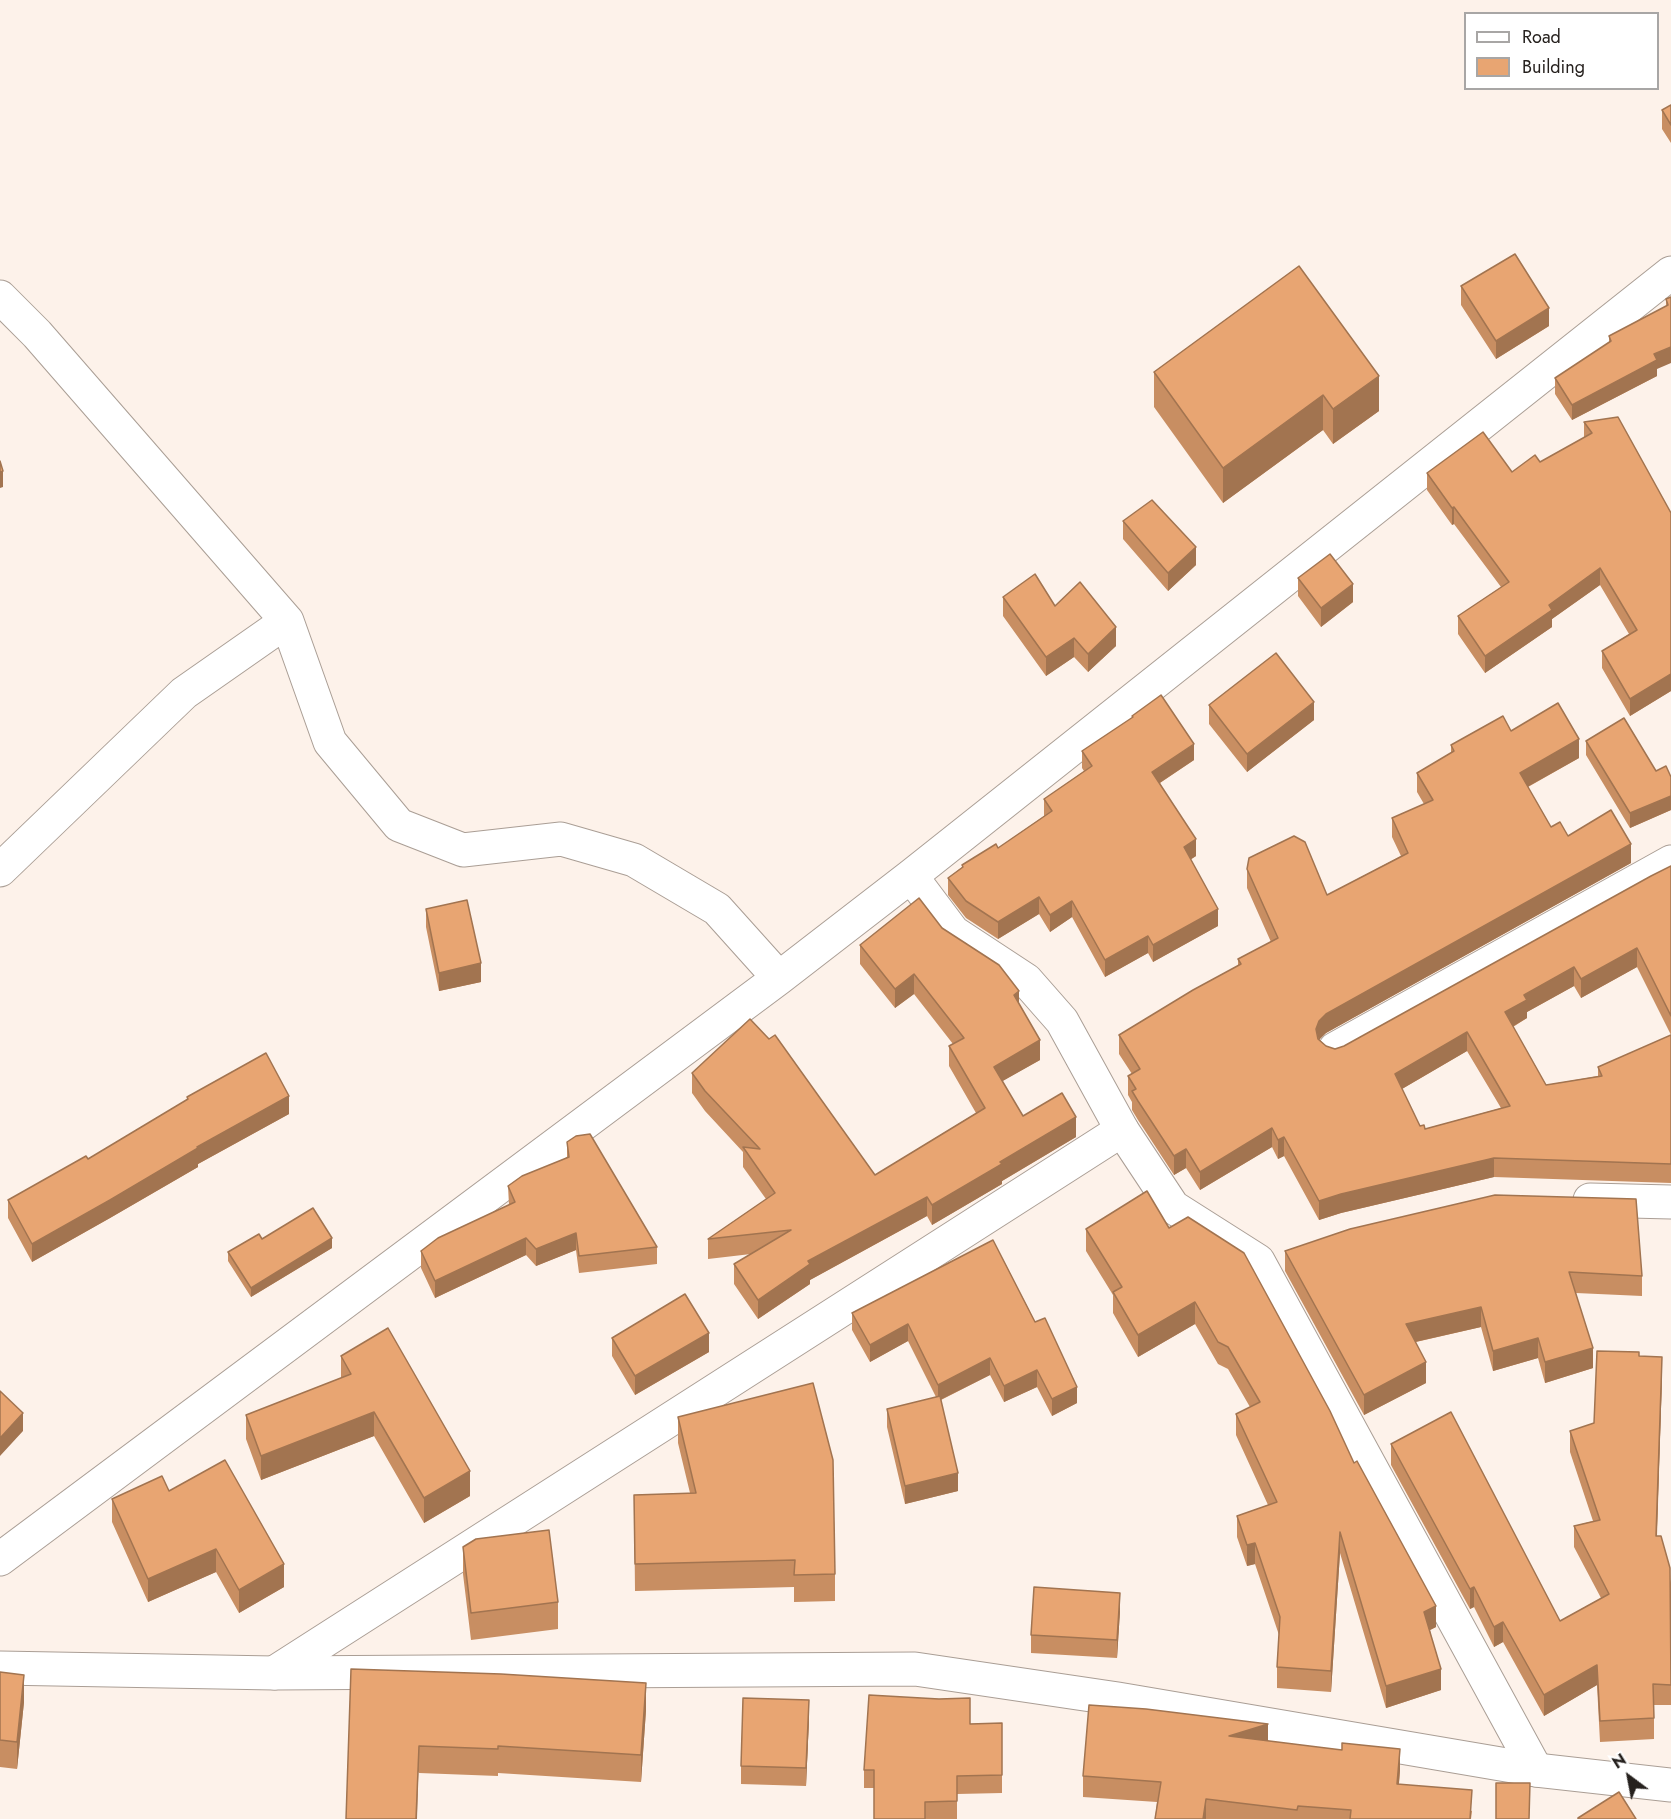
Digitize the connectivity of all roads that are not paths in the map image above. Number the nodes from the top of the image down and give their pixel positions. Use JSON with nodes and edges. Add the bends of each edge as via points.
{"nodes":[{"id":1,"x":1671,"y":273,"type":"edge"},
{"id":2,"x":0,"y":297,"type":"edge"},
{"id":3,"x":287,"y":621,"type":"junction"},
{"id":4,"x":1671,"y":862,"type":"edge"},
{"id":5,"x":0,"y":870,"type":"edge"},
{"id":6,"x":911,"y":876,"type":"junction"},
{"id":7,"x":779,"y":978,"type":"junction"},
{"id":8,"x":1335,"y":1049,"type":"edge"},
{"id":9,"x":1122,"y":1130,"type":"junction"},
{"id":10,"x":1564,"y":1199,"type":"edge"},
{"id":11,"x":1671,"y":1202,"type":"edge"},
{"id":12,"x":1291,"y":1250,"type":"edge"},
{"id":13,"x":1258,"y":1262,"type":"junction"},
{"id":14,"x":0,"y":1558,"type":"edge"},
{"id":15,"x":0,"y":1668,"type":"edge"},
{"id":16,"x":274,"y":1673,"type":"junction"},
{"id":17,"x":1536,"y":1770,"type":"junction"},
{"id":18,"x":1671,"y":1785,"type":"edge"}],
"edges":[{"from":1,"to":6,"type":"street"},
{"from":2,"to":3,"type":"street","via":[[37,334]]},
{"from":3,"to":5,"type":"street","via":[[184,693]]},
{"from":3,"to":7,"type":"street","via":[[330,742],[399,825],[463,850],[561,839],[634,860],[717,909]]},
{"from":4,"to":8,"type":"street"},
{"from":6,"to":7,"type":"street"},
{"from":6,"to":9,"type":"street","via":[[953,932],[1026,980],[1062,1021]]},
{"from":7,"to":14,"type":"street"},
{"from":9,"to":13,"type":"street","via":[[1173,1207]]},
{"from":9,"to":16,"type":"street"},
{"from":10,"to":11,"type":"street"},
{"from":12,"to":13,"type":"street"},
{"from":13,"to":17,"type":"street"},
{"from":15,"to":16,"type":"street"},
{"from":16,"to":17,"type":"street","via":[[915,1669]]},
{"from":17,"to":18,"type":"street"}]}
